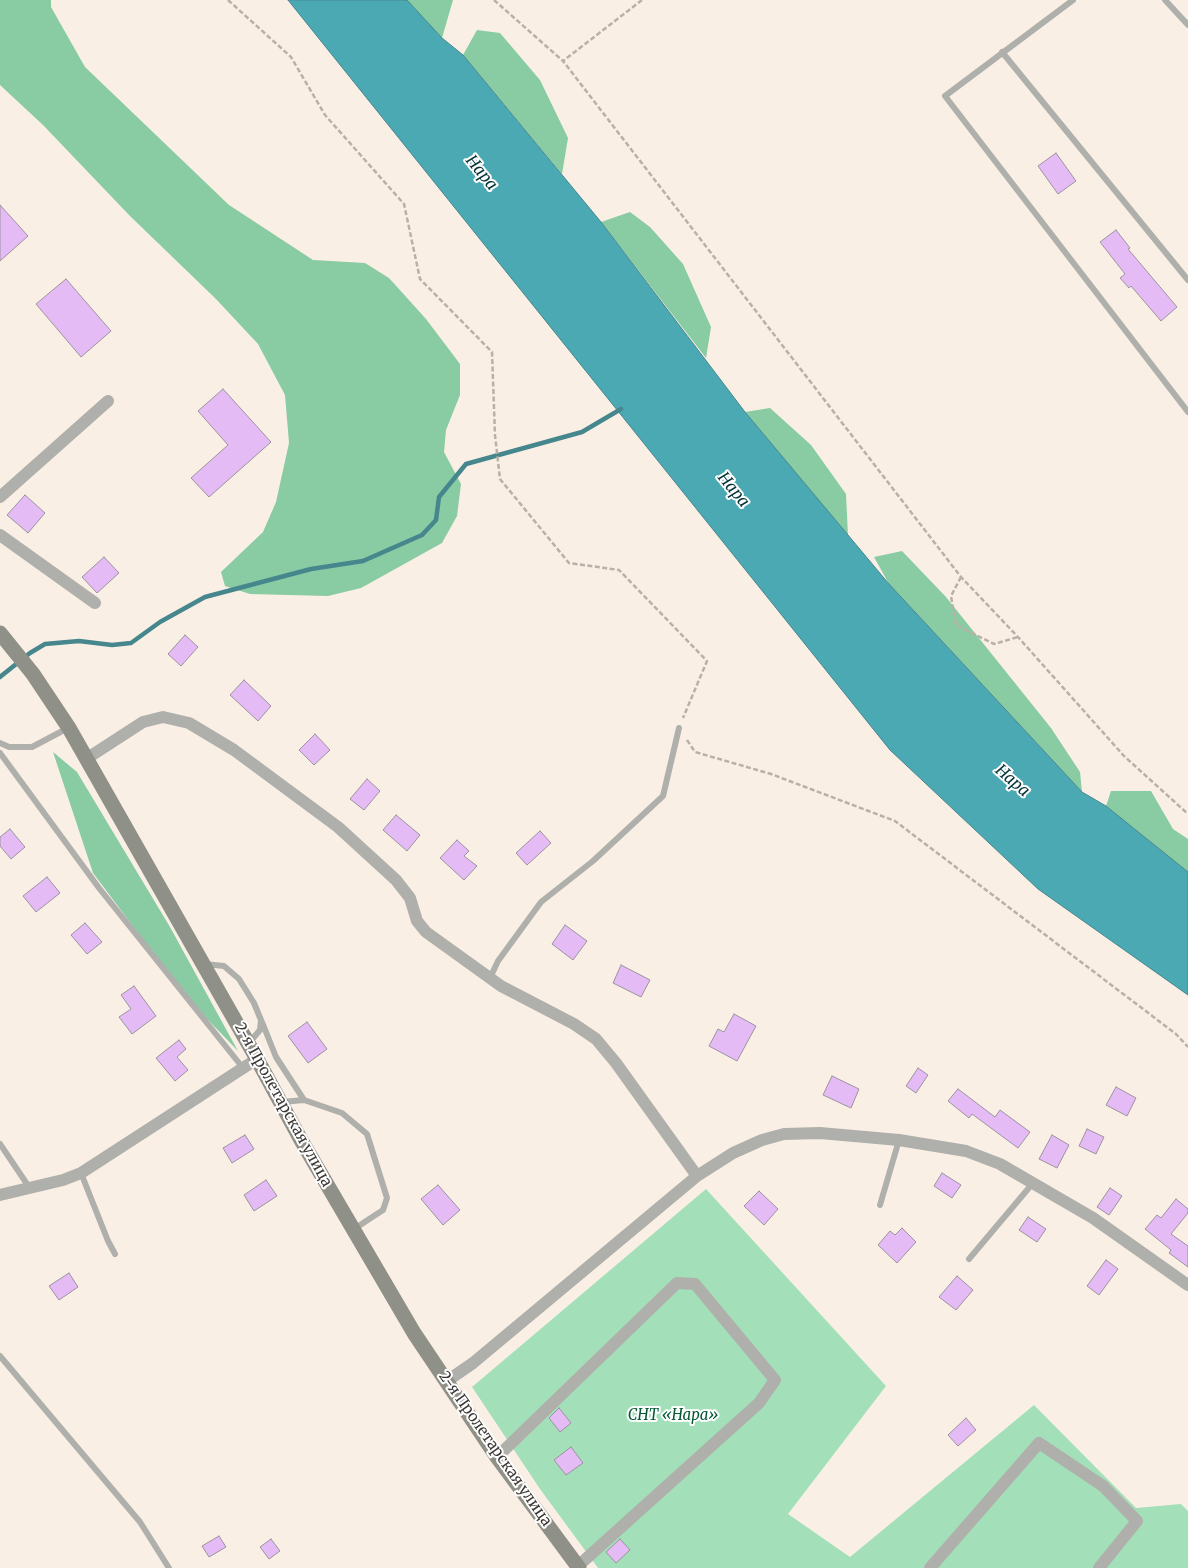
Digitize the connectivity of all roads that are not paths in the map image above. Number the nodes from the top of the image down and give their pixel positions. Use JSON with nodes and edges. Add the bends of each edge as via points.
{"nodes":[{"id":1,"x":1073,"y":0,"type":"edge"},
{"id":2,"x":1165,"y":0,"type":"edge"},
{"id":3,"x":1188,"y":25,"type":"edge"},
{"id":4,"x":1002,"y":52,"type":"junction"},
{"id":5,"x":1188,"y":280,"type":"edge"},
{"id":6,"x":108,"y":401,"type":"dead end"},
{"id":7,"x":1188,"y":412,"type":"edge"},
{"id":8,"x":0,"y":497,"type":"edge"},
{"id":9,"x":0,"y":535,"type":"edge"},
{"id":10,"x":95,"y":603,"type":"dead end"},
{"id":11,"x":0,"y":633,"type":"edge"},
{"id":12,"x":69,"y":728,"type":"junction"},
{"id":13,"x":679,"y":728,"type":"road end"},
{"id":14,"x":0,"y":743,"type":"edge"},
{"id":15,"x":0,"y":753,"type":"edge"},
{"id":16,"x":86,"y":759,"type":"junction"},
{"id":17,"x":204,"y":964,"type":"junction"},
{"id":18,"x":490,"y":978,"type":"junction"},
{"id":19,"x":261,"y":1020,"type":"junction"},
{"id":20,"x":248,"y":1043,"type":"junction"},
{"id":21,"x":257,"y":1059,"type":"junction"},
{"id":22,"x":243,"y":1068,"type":"junction"},
{"id":23,"x":304,"y":1100,"type":"junction"},
{"id":24,"x":280,"y":1102,"type":"junction"},
{"id":25,"x":899,"y":1140,"type":"junction"},
{"id":26,"x":0,"y":1144,"type":"edge"},
{"id":27,"x":81,"y":1173,"type":"junction"},
{"id":28,"x":696,"y":1176,"type":"junction"},
{"id":29,"x":1033,"y":1183,"type":"junction"},
{"id":30,"x":29,"y":1187,"type":"junction"},
{"id":31,"x":0,"y":1194,"type":"edge"},
{"id":32,"x":880,"y":1205,"type":"dead end"},
{"id":33,"x":353,"y":1229,"type":"junction"},
{"id":34,"x":116,"y":1254,"type":"dead end"},
{"id":35,"x":969,"y":1259,"type":"dead end"},
{"id":36,"x":1188,"y":1285,"type":"edge"},
{"id":37,"x":0,"y":1356,"type":"edge"},
{"id":38,"x":447,"y":1381,"type":"junction"},
{"id":39,"x":497,"y":1457,"type":"junction"},
{"id":40,"x":579,"y":1567,"type":"edge"},
{"id":41,"x":169,"y":1568,"type":"edge"},
{"id":42,"x":930,"y":1568,"type":"edge"},
{"id":43,"x":1099,"y":1568,"type":"edge"}],
"edges":[{"from":1,"to":4,"type":"lane"},
{"from":2,"to":3,"type":"lane"},
{"from":4,"to":5,"type":"lane"},
{"from":4,"to":7,"type":"lane","via":[[945,96]]},
{"from":6,"to":8,"type":"street"},
{"from":9,"to":10,"type":"street"},
{"from":11,"to":12,"type":"main road","name":"2-я Пролетарская улица","via":[[33,674]]},
{"from":12,"to":14,"type":"lane","via":[[32,747],[9,747]]},
{"from":12,"to":16,"type":"main road","name":"2-я Пролетарская улица"},
{"from":13,"to":18,"type":"lane","via":[[663,796],[593,860],[540,902],[498,961]]},
{"from":15,"to":22,"type":"lane","via":[[99,888]]},
{"from":16,"to":17,"type":"main road","name":"2-я Пролетарская улица"},
{"from":16,"to":18,"type":"street","via":[[143,722],[163,717],[189,723],[234,750],[338,827],[396,880],[410,898],[417,921],[426,932]]},
{"from":17,"to":19,"type":"lane","via":[[224,966],[239,979]]},
{"from":17,"to":20,"type":"main road","name":"2-я Пролетарская улица"},
{"from":18,"to":28,"type":"street","via":[[596,1039]]},
{"from":19,"to":20,"type":"lane","via":[[260,1030]]},
{"from":19,"to":23,"type":"lane","via":[[276,1057]]},
{"from":20,"to":21,"type":"main road","name":"2-я Пролетарская улица"},
{"from":21,"to":22,"type":"street"},
{"from":21,"to":24,"type":"main road","name":"2-я Пролетарская улица"},
{"from":22,"to":27,"type":"street"},
{"from":23,"to":24,"type":"lane"},
{"from":23,"to":33,"type":"lane","via":[[342,1113],[367,1134],[387,1198],[383,1210]]},
{"from":24,"to":33,"type":"main road","name":"2-я Пролетарская улица"},
{"from":25,"to":28,"type":"street","via":[[820,1133],[784,1134],[733,1153]]},
{"from":25,"to":29,"type":"street","via":[[966,1151],[1000,1164]]},
{"from":25,"to":32,"type":"lane"},
{"from":26,"to":30,"type":"lane"},
{"from":27,"to":30,"type":"street"},
{"from":27,"to":34,"type":"lane"},
{"from":28,"to":38,"type":"street","via":[[473,1363]]},
{"from":29,"to":35,"type":"lane"},
{"from":29,"to":36,"type":"street","via":[[1093,1218]]},
{"from":30,"to":31,"type":"street"},
{"from":33,"to":38,"type":"main road","name":"2-я Пролетарская улица","via":[[414,1333]]},
{"from":37,"to":41,"type":"lane","via":[[140,1522]]},
{"from":38,"to":39,"type":"main road","name":"2-я Пролетарская улица"},
{"from":39,"to":40,"type":"main road","name":"2-я Пролетарская улица"},
{"from":39,"to":40,"type":"street","via":[[677,1283],[695,1284],[775,1380],[759,1402]]},
{"from":42,"to":43,"type":"street","via":[[1038,1443],[1103,1486],[1137,1521]]}]}
